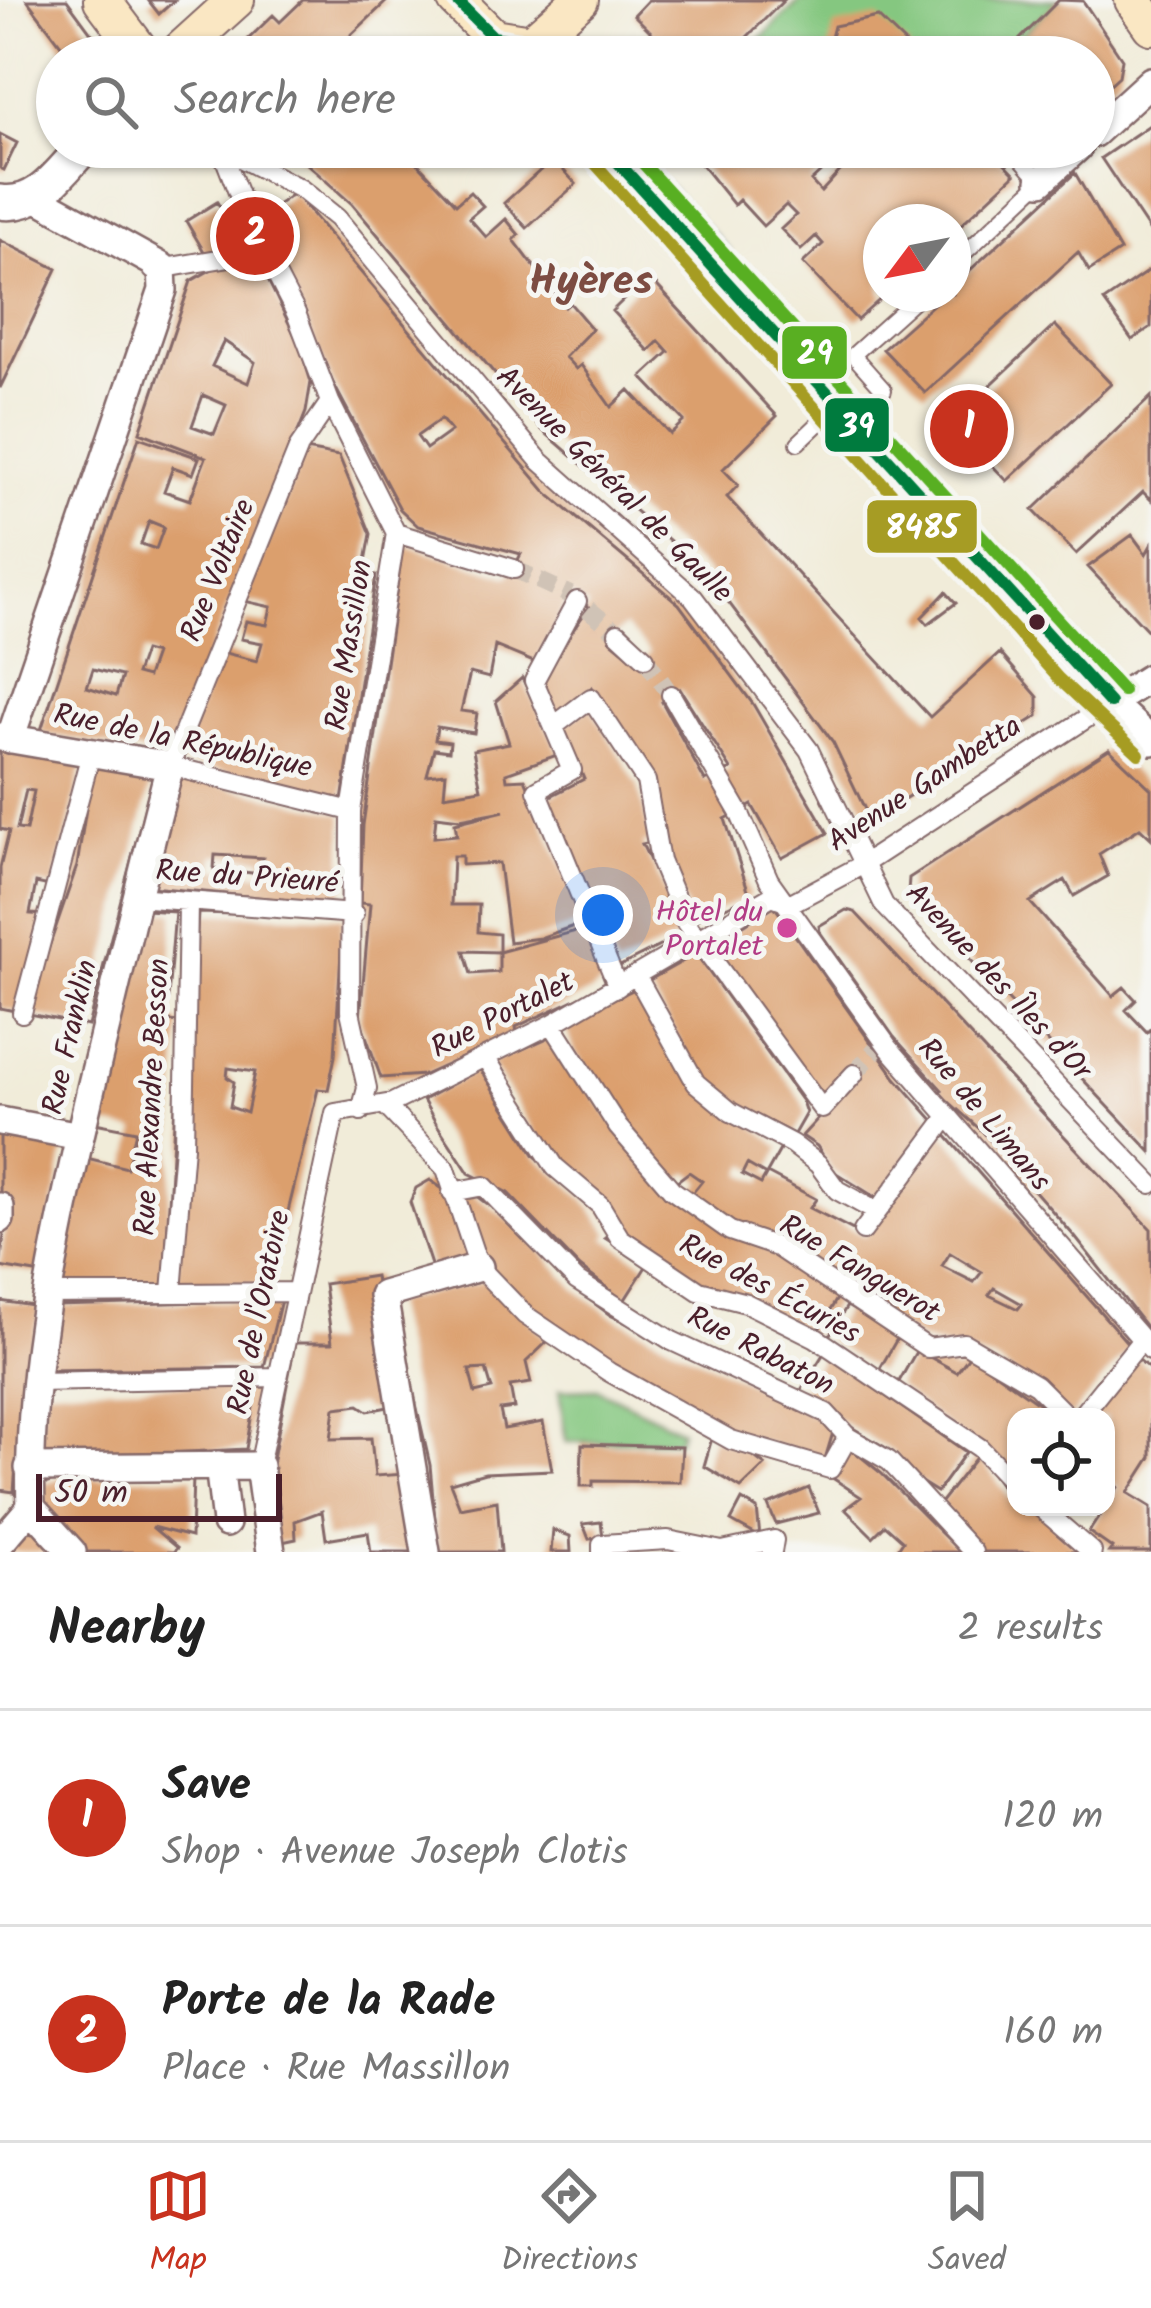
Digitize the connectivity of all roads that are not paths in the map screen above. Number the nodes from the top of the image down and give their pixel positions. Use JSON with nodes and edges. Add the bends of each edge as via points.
{"nodes":[{"id":1,"x":102,"y":0,"type":"edge"},
{"id":2,"x":236,"y":0,"type":"edge"},
{"id":3,"x":456,"y":0,"type":"edge"},
{"id":4,"x":580,"y":0,"type":"edge"},
{"id":5,"x":1133,"y":0,"type":"edge"},
{"id":6,"x":1151,"y":26,"type":"edge"},
{"id":7,"x":129,"y":36,"type":"edge"},
{"id":8,"x":196,"y":36,"type":"edge"},
{"id":9,"x":491,"y":36,"type":"edge"},
{"id":10,"x":546,"y":36,"type":"edge"},
{"id":11,"x":1151,"y":80,"type":"edge"},
{"id":12,"x":1115,"y":113,"type":"edge"},
{"id":13,"x":64,"y":168,"type":"edge"},
{"id":14,"x":228,"y":168,"type":"edge"},
{"id":15,"x":258,"y":168,"type":"edge"},
{"id":16,"x":623,"y":168,"type":"edge"},
{"id":17,"x":1030,"y":168,"type":"edge"},
{"id":18,"x":1055,"y":168,"type":"edge"},
{"id":19,"x":1041,"y":181,"type":"junction"},
{"id":20,"x":36,"y":197,"type":"junction"},
{"id":21,"x":0,"y":202,"type":"edge"},
{"id":22,"x":971,"y":247,"type":"edge"},
{"id":23,"x":265,"y":251,"type":"junction"},
{"id":24,"x":157,"y":269,"type":"junction"},
{"id":25,"x":901,"y":312,"type":"edge"},
{"id":26,"x":330,"y":401,"type":"junction"},
{"id":27,"x":846,"y":411,"type":"junction"},
{"id":28,"x":798,"y":442,"type":"dead end"},
{"id":29,"x":397,"y":533,"type":"junction"},
{"id":30,"x":514,"y":569,"type":"tunnel mouth"},
{"id":31,"x":578,"y":602,"type":"dead end"},
{"id":32,"x":618,"y":633,"type":"tunnel mouth"},
{"id":33,"x":645,"y":658,"type":"tunnel mouth"},
{"id":34,"x":1151,"y":677,"type":"edge"},
{"id":35,"x":671,"y":695,"type":"tunnel mouth"},
{"id":36,"x":1109,"y":703,"type":"junction"},
{"id":37,"x":554,"y":726,"type":"junction"},
{"id":38,"x":5,"y":738,"type":"edge"},
{"id":39,"x":1151,"y":741,"type":"edge"},
{"id":40,"x":91,"y":753,"type":"junction"},
{"id":41,"x":170,"y":766,"type":"junction"},
{"id":42,"x":351,"y":811,"type":"junction"},
{"id":43,"x":862,"y":865,"type":"junction"},
{"id":44,"x":136,"y":898,"type":"junction"},
{"id":45,"x":791,"y":903,"type":"junction"},
{"id":46,"x":188,"y":904,"type":"junction"},
{"id":47,"x":354,"y":914,"type":"junction"},
{"id":48,"x":698,"y":942,"type":"junction"},
{"id":49,"x":636,"y":975,"type":"junction"},
{"id":50,"x":618,"y":987,"type":"junction"},
{"id":51,"x":22,"y":1013,"type":"dead end"},
{"id":52,"x":552,"y":1024,"type":"junction"},
{"id":53,"x":484,"y":1057,"type":"junction"},
{"id":54,"x":854,"y":1074,"type":"tunnel mouth"},
{"id":55,"x":385,"y":1105,"type":"junction"},
{"id":56,"x":361,"y":1111,"type":"junction"},
{"id":57,"x":947,"y":1118,"type":"junction"},
{"id":58,"x":0,"y":1121,"type":"edge"},
{"id":59,"x":80,"y":1136,"type":"junction"},
{"id":60,"x":1151,"y":1184,"type":"edge"},
{"id":61,"x":452,"y":1192,"type":"junction"},
{"id":62,"x":0,"y":1207,"type":"edge"},
{"id":63,"x":877,"y":1212,"type":"junction"},
{"id":64,"x":0,"y":1220,"type":"edge"},
{"id":65,"x":863,"y":1231,"type":"dead end"},
{"id":66,"x":479,"y":1268,"type":"junction"},
{"id":67,"x":172,"y":1292,"type":"junction"},
{"id":68,"x":296,"y":1292,"type":"junction"},
{"id":69,"x":47,"y":1294,"type":"junction"},
{"id":70,"x":1146,"y":1346,"type":"edge"},
{"id":71,"x":278,"y":1377,"type":"junction"},
{"id":72,"x":36,"y":1382,"type":"junction"},
{"id":73,"x":1059,"y":1408,"type":"edge"},
{"id":74,"x":1088,"y":1408,"type":"edge"},
{"id":75,"x":848,"y":1437,"type":"junction"},
{"id":76,"x":219,"y":1465,"type":"junction"},
{"id":77,"x":259,"y":1466,"type":"junction"},
{"id":78,"x":29,"y":1468,"type":"junction"},
{"id":79,"x":1007,"y":1476,"type":"edge"},
{"id":80,"x":31,"y":1507,"type":"junction"},
{"id":81,"x":1050,"y":1516,"type":"edge"},
{"id":82,"x":226,"y":1523,"type":"dead end"},
{"id":83,"x":0,"y":1543,"type":"edge"},
{"id":84,"x":72,"y":1552,"type":"edge"},
{"id":85,"x":271,"y":1552,"type":"edge"},
{"id":86,"x":426,"y":1552,"type":"edge"},
{"id":87,"x":602,"y":1552,"type":"edge"},
{"id":88,"x":772,"y":1552,"type":"edge"},
{"id":89,"x":973,"y":1552,"type":"edge"},
{"id":90,"x":1092,"y":1552,"type":"edge"}],
"edges":[{"from":1,"to":7,"type":"main road"},
{"from":2,"to":8,"type":"main road"},
{"from":3,"to":9,"type":"main road"},
{"from":4,"to":10,"type":"main road"},
{"from":5,"to":6,"type":"main road"},
{"from":11,"to":12,"type":"street"},
{"from":13,"to":20,"type":"street"},
{"from":14,"to":23,"type":"street","name":"Rue Massillon"},
{"from":15,"to":43,"type":"street","name":"Avenue Général de Gaulle","via":[[337,218],[539,460],[693,597],[809,750]]},
{"from":16,"to":27,"type":"street"},
{"from":17,"to":19,"type":"lane"},
{"from":18,"to":19,"type":"street"},
{"from":19,"to":22,"type":"lane"},
{"from":20,"to":21,"type":"street"},
{"from":20,"to":24,"type":"street","via":[[145,253]]},
{"from":23,"to":24,"type":"street"},
{"from":23,"to":26,"type":"street","name":"Rue Massillon"},
{"from":24,"to":38,"type":"street","via":[[163,290]]},
{"from":25,"to":27,"type":"lane","via":[[853,355],[884,390]]},
{"from":26,"to":29,"type":"street","name":"Rue Massillon"},
{"from":26,"to":41,"type":"street","name":"Rue Voltaire","via":[[299,447]]},
{"from":27,"to":28,"type":"lane"},
{"from":27,"to":36,"type":"street"},
{"from":29,"to":30,"type":"street"},
{"from":29,"to":42,"type":"street","name":"Rue Massillon"},
{"from":31,"to":37,"type":"street","via":[[534,681]]},
{"from":32,"to":33,"type":"street"},
{"from":34,"to":36,"type":"street","name":"Avenue Gambetta"},
{"from":35,"to":45,"type":"street","name":"Rue de Limans","via":[[769,880]]},
{"from":36,"to":39,"type":"street"},
{"from":36,"to":43,"type":"street","name":"Avenue Gambetta"},
{"from":37,"to":48,"type":"street","via":[[591,698],[646,781],[660,861]]},
{"from":37,"to":50,"type":"street","via":[[572,770],[537,790]]},
{"from":38,"to":40,"type":"street","name":"Rue de la République"},
{"from":40,"to":41,"type":"street","name":"Rue de la République"},
{"from":40,"to":51,"type":"street"},
{"from":41,"to":42,"type":"street","name":"Rue de la République"},
{"from":41,"to":44,"type":"street","name":"Rue Franklin"},
{"from":42,"to":47,"type":"street","name":"Rue Massillon"},
{"from":43,"to":45,"type":"street","name":"Avenue Gambetta"},
{"from":43,"to":60,"type":"street","name":"Avenue des Îles d'Or","via":[[884,905]]},
{"from":44,"to":46,"type":"street","name":"Rue du Prieuré"},
{"from":44,"to":59,"type":"street","name":"Rue Franklin"},
{"from":45,"to":48,"type":"street","name":"Rue Portalet","via":[[772,896]]},
{"from":45,"to":57,"type":"street","name":"Rue de Limans","via":[[880,1045]]},
{"from":46,"to":47,"type":"street","name":"Rue du Prieuré"},
{"from":46,"to":67,"type":"street","name":"Rue Alexandre Besson"},
{"from":47,"to":56,"type":"street","name":"Rue Massillon","via":[[350,1011],[367,1088]]},
{"from":48,"to":49,"type":"street","name":"Rue Portalet"},
{"from":48,"to":54,"type":"street","via":[[822,1109]]},
{"from":49,"to":50,"type":"street","name":"Rue Portalet"},
{"from":49,"to":63,"type":"street","via":[[696,1083],[793,1144],[836,1190]]},
{"from":50,"to":52,"type":"street","name":"Rue Portalet"},
{"from":52,"to":53,"type":"street","name":"Rue Portalet"},
{"from":52,"to":73,"type":"street","name":"Rue Fanguerot","via":[[618,1127],[673,1190],[730,1231],[777,1247],[928,1348],[964,1343]]},
{"from":53,"to":55,"type":"street","name":"Rue Portalet"},
{"from":53,"to":79,"type":"street","name":"Rue des Écuries","via":[[555,1168],[600,1205],[620,1238],[700,1291],[746,1303],[816,1338],[980,1448]]},
{"from":55,"to":56,"type":"street","name":"Rue Portalet"},
{"from":55,"to":61,"type":"street","via":[[446,1169]]},
{"from":56,"to":68,"type":"street","name":"Rue de l'Oratoire","via":[[334,1113]]},
{"from":57,"to":63,"type":"street"},
{"from":57,"to":70,"type":"street","name":"Rue de Limans"},
{"from":58,"to":59,"type":"street"},
{"from":59,"to":69,"type":"street","name":"Rue Franklin"},
{"from":61,"to":66,"type":"street"},
{"from":61,"to":75,"type":"street","name":"Rue Rabaton","via":[[484,1186],[577,1281],[672,1341],[826,1413]]},
{"from":62,"to":64,"type":"street"},
{"from":63,"to":65,"type":"street"},
{"from":66,"to":75,"type":"street","via":[[551,1334],[731,1440],[830,1469]]},
{"from":66,"to":86,"type":"street","via":[[383,1295]]},
{"from":67,"to":68,"type":"street"},
{"from":67,"to":69,"type":"street"},
{"from":68,"to":71,"type":"street","name":"Rue de l'Oratoire"},
{"from":69,"to":72,"type":"street","name":"Rue Franklin"},
{"from":70,"to":74,"type":"street"},
{"from":71,"to":72,"type":"street"},
{"from":71,"to":77,"type":"street","name":"Rue de l'Oratoire"},
{"from":72,"to":78,"type":"street","name":"Rue Franklin"},
{"from":75,"to":89,"type":"street","name":"Rue Rabaton","via":[[889,1461]]},
{"from":76,"to":77,"type":"street"},
{"from":76,"to":78,"type":"street"},
{"from":76,"to":82,"type":"street"},
{"from":77,"to":85,"type":"street","name":"Rue de l'Oratoire"},
{"from":78,"to":80,"type":"street","name":"Rue Franklin"},
{"from":80,"to":83,"type":"street"},
{"from":80,"to":84,"type":"street"},
{"from":81,"to":90,"type":"street"},
{"from":87,"to":88,"type":"street","via":[[602,1544],[668,1540],[722,1551],[774,1540]]}]}
